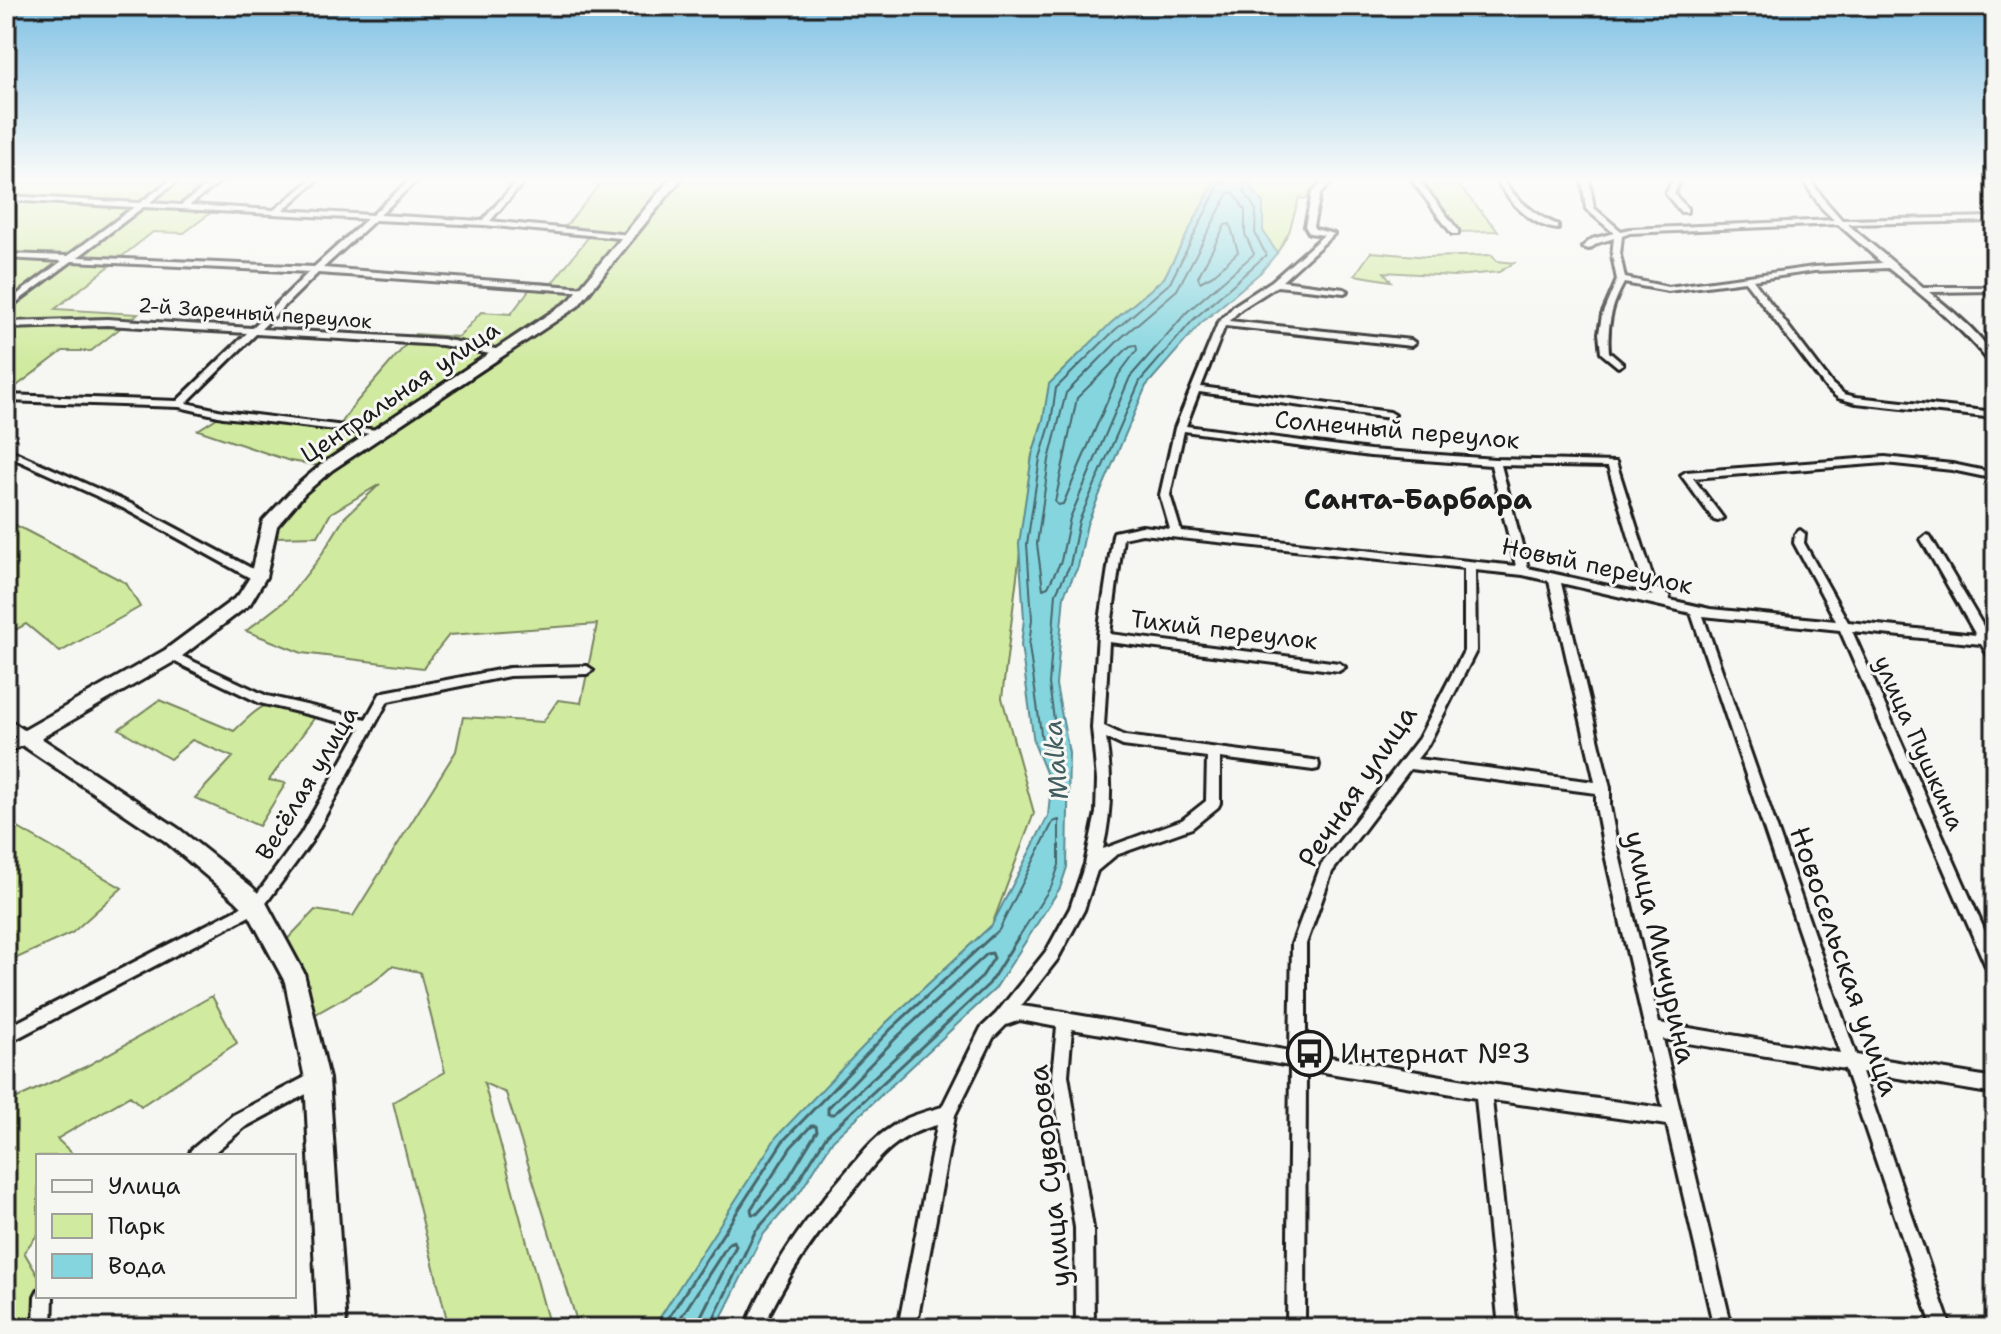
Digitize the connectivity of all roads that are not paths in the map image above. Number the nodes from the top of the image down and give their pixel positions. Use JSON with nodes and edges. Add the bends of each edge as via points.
{"nodes":[{"id":1,"x":96,"y":241,"type":"edge"},
{"id":2,"x":348,"y":241,"type":"edge"},
{"id":3,"x":627,"y":241,"type":"edge"},
{"id":4,"x":1322,"y":241,"type":"edge"},
{"id":5,"x":1600,"y":241,"type":"edge"},
{"id":6,"x":1617,"y":241,"type":"edge"},
{"id":7,"x":1864,"y":241,"type":"edge"},
{"id":8,"x":1586,"y":247,"type":"dead end"},
{"id":9,"x":6,"y":256,"type":"edge"},
{"id":10,"x":76,"y":257,"type":"junction"},
{"id":11,"x":1891,"y":265,"type":"junction"},
{"id":12,"x":316,"y":270,"type":"junction"},
{"id":13,"x":1621,"y":280,"type":"junction"},
{"id":14,"x":1749,"y":280,"type":"junction"},
{"id":15,"x":1275,"y":283,"type":"junction"},
{"id":16,"x":1995,"y":289,"type":"edge"},
{"id":17,"x":587,"y":290,"type":"junction"},
{"id":18,"x":1922,"y":290,"type":"junction"},
{"id":19,"x":1344,"y":291,"type":"dead end"},
{"id":20,"x":6,"y":307,"type":"edge"},
{"id":21,"x":1222,"y":323,"type":"junction"},
{"id":22,"x":6,"y":325,"type":"edge"},
{"id":23,"x":254,"y":330,"type":"junction"},
{"id":24,"x":1411,"y":343,"type":"dead end"},
{"id":25,"x":501,"y":353,"type":"junction"},
{"id":26,"x":1995,"y":363,"type":"edge"},
{"id":27,"x":1618,"y":364,"type":"dead end"},
{"id":28,"x":1198,"y":389,"type":"junction"},
{"id":29,"x":6,"y":398,"type":"edge"},
{"id":30,"x":179,"y":404,"type":"junction"},
{"id":31,"x":1390,"y":415,"type":"dead end"},
{"id":32,"x":1995,"y":415,"type":"edge"},
{"id":33,"x":1180,"y":428,"type":"junction"},
{"id":34,"x":377,"y":433,"type":"junction"},
{"id":35,"x":6,"y":451,"type":"edge"},
{"id":36,"x":1495,"y":462,"type":"junction"},
{"id":37,"x":1995,"y":476,"type":"edge"},
{"id":38,"x":1718,"y":518,"type":"dead end"},
{"id":39,"x":1176,"y":533,"type":"junction"},
{"id":40,"x":1800,"y":534,"type":"dead end"},
{"id":41,"x":1926,"y":539,"type":"dead end"},
{"id":42,"x":1469,"y":566,"type":"junction"},
{"id":43,"x":1523,"y":571,"type":"junction"},
{"id":44,"x":258,"y":577,"type":"junction"},
{"id":45,"x":1554,"y":578,"type":"junction"},
{"id":46,"x":1691,"y":610,"type":"junction"},
{"id":47,"x":1843,"y":624,"type":"junction"},
{"id":48,"x":1104,"y":637,"type":"junction"},
{"id":49,"x":1990,"y":640,"type":"edge"},
{"id":50,"x":171,"y":655,"type":"junction"},
{"id":51,"x":1995,"y":657,"type":"edge"},
{"id":52,"x":1339,"y":667,"type":"dead end"},
{"id":53,"x":587,"y":670,"type":"dead end"},
{"id":54,"x":6,"y":723,"type":"edge"},
{"id":55,"x":368,"y":724,"type":"junction"},
{"id":56,"x":1098,"y":728,"type":"junction"},
{"id":57,"x":16,"y":743,"type":"edge"},
{"id":58,"x":1214,"y":752,"type":"junction"},
{"id":59,"x":1407,"y":763,"type":"junction"},
{"id":60,"x":1313,"y":765,"type":"dead end"},
{"id":61,"x":1603,"y":788,"type":"junction"},
{"id":62,"x":1091,"y":867,"type":"junction"},
{"id":63,"x":256,"y":906,"type":"junction"},
{"id":64,"x":1995,"y":971,"type":"edge"},
{"id":65,"x":1065,"y":1019,"type":"junction"},
{"id":66,"x":1001,"y":1020,"type":"junction"},
{"id":67,"x":1654,"y":1030,"type":"junction"},
{"id":68,"x":6,"y":1036,"type":"edge"},
{"id":69,"x":1297,"y":1061,"type":"junction"},
{"id":70,"x":1853,"y":1064,"type":"junction"},
{"id":71,"x":317,"y":1079,"type":"junction"},
{"id":72,"x":1995,"y":1086,"type":"edge"},
{"id":73,"x":1483,"y":1091,"type":"junction"},
{"id":74,"x":947,"y":1114,"type":"junction"},
{"id":75,"x":1672,"y":1117,"type":"junction"},
{"id":76,"x":199,"y":1154,"type":"edge"},
{"id":77,"x":44,"y":1298,"type":"edge"},
{"id":78,"x":43,"y":1328,"type":"edge"},
{"id":79,"x":332,"y":1328,"type":"edge"},
{"id":80,"x":754,"y":1328,"type":"edge"},
{"id":81,"x":907,"y":1328,"type":"edge"},
{"id":82,"x":1085,"y":1328,"type":"edge"},
{"id":83,"x":1296,"y":1328,"type":"edge"},
{"id":84,"x":1508,"y":1328,"type":"edge"},
{"id":85,"x":1723,"y":1328,"type":"edge"},
{"id":86,"x":1942,"y":1328,"type":"edge"}],
"edges":[{"from":1,"to":10,"type":"street"},
{"from":2,"to":12,"type":"street"},
{"from":3,"to":17,"type":"street","name":"Центральная улица"},
{"from":4,"to":15,"type":"street"},
{"from":5,"to":8,"type":"street"},
{"from":6,"to":13,"type":"street"},
{"from":7,"to":11,"type":"street"},
{"from":9,"to":10,"type":"street"},
{"from":10,"to":12,"type":"street"},
{"from":10,"to":20,"type":"street"},
{"from":11,"to":14,"type":"street","via":[[1814,269]]},
{"from":11,"to":18,"type":"street"},
{"from":12,"to":17,"type":"street"},
{"from":12,"to":23,"type":"street"},
{"from":13,"to":14,"type":"street","via":[[1668,289]]},
{"from":13,"to":27,"type":"street","via":[[1601,328],[1605,353]]},
{"from":14,"to":32,"type":"street","via":[[1841,396]]},
{"from":15,"to":19,"type":"street"},
{"from":15,"to":21,"type":"street"},
{"from":16,"to":18,"type":"street"},
{"from":17,"to":25,"type":"street","name":"Центральная улица"},
{"from":18,"to":26,"type":"street","via":[[1963,324]]},
{"from":21,"to":24,"type":"street"},
{"from":21,"to":28,"type":"street"},
{"from":22,"to":23,"type":"street","name":"2-й Заречный переулок","via":[[107,322]]},
{"from":23,"to":25,"type":"street","name":"2-й Заречный переулок","via":[[442,342]]},
{"from":23,"to":30,"type":"street"},
{"from":25,"to":34,"type":"street","name":"Центральная улица"},
{"from":28,"to":31,"type":"street"},
{"from":28,"to":33,"type":"street"},
{"from":29,"to":30,"type":"street"},
{"from":30,"to":34,"type":"street"},
{"from":33,"to":36,"type":"street","name":"Солнечный переулок","via":[[1370,453]]},
{"from":33,"to":39,"type":"street","via":[[1165,495]]},
{"from":34,"to":44,"type":"street","name":"Центральная улица","via":[[313,478],[274,519],[266,531]]},
{"from":35,"to":44,"type":"street","via":[[127,506]]},
{"from":36,"to":43,"type":"street"},
{"from":36,"to":46,"type":"street","name":"Солнечный переулок","via":[[1612,464],[1651,590]]},
{"from":37,"to":38,"type":"street","via":[[1885,460],[1686,475]]},
{"from":39,"to":42,"type":"street","name":"Новый переулок"},
{"from":39,"to":48,"type":"street","name":"Новый переулок","via":[[1142,530],[1118,535]]},
{"from":40,"to":47,"type":"street","name":"улица Пушкина","via":[[1799,543]]},
{"from":41,"to":49,"type":"street"},
{"from":42,"to":43,"type":"street","name":"Новый переулок"},
{"from":42,"to":59,"type":"street","name":"Речная улица","via":[[1470,651],[1424,741]]},
{"from":43,"to":45,"type":"street","name":"Новый переулок"},
{"from":44,"to":50,"type":"street","name":"Центральная улица","via":[[244,600]]},
{"from":45,"to":46,"type":"street","name":"Новый переулок"},
{"from":45,"to":61,"type":"street","name":"улица Мичурина"},
{"from":46,"to":47,"type":"street","name":"Новый переулок"},
{"from":46,"to":70,"type":"street","name":"Новосельская улица"},
{"from":47,"to":49,"type":"street","name":"Новый переулок"},
{"from":47,"to":64,"type":"street","name":"улица Пушкина"},
{"from":48,"to":52,"type":"street","name":"Тихий переулок"},
{"from":48,"to":56,"type":"street"},
{"from":49,"to":51,"type":"street"},
{"from":50,"to":55,"type":"street","via":[[264,700]]},
{"from":50,"to":57,"type":"street","name":"Центральная улица"},
{"from":53,"to":55,"type":"street","name":"Весёлая улица","via":[[509,672],[384,697]]},
{"from":54,"to":57,"type":"street"},
{"from":55,"to":63,"type":"street","name":"Весёлая улица","via":[[306,838]]},
{"from":56,"to":58,"type":"street","via":[[1123,741]]},
{"from":56,"to":62,"type":"street","via":[[1106,793]]},
{"from":57,"to":63,"type":"street","via":[[172,835]]},
{"from":58,"to":60,"type":"street"},
{"from":58,"to":62,"type":"street","via":[[1213,803],[1187,824],[1111,851]]},
{"from":59,"to":61,"type":"street"},
{"from":59,"to":69,"type":"street","name":"Речная улица","via":[[1326,869],[1299,944]]},
{"from":61,"to":67,"type":"street","name":"улица Мичурина","via":[[1611,850]]},
{"from":62,"to":66,"type":"street","via":[[1077,910],[1052,955]]},
{"from":63,"to":68,"type":"street","name":"Весёлая улица"},
{"from":63,"to":71,"type":"street","via":[[296,980]]},
{"from":65,"to":66,"type":"street","via":[[1020,1013]]},
{"from":65,"to":69,"type":"street"},
{"from":65,"to":82,"type":"street","name":"улица Суворова","via":[[1060,1075],[1084,1228]]},
{"from":66,"to":74,"type":"street","via":[[987,1033]]},
{"from":67,"to":70,"type":"street"},
{"from":67,"to":75,"type":"street","name":"улица Мичурина"},
{"from":69,"to":73,"type":"street"},
{"from":69,"to":83,"type":"street","name":"Речная улица"},
{"from":70,"to":72,"type":"street"},
{"from":70,"to":86,"type":"street","name":"Новосельская улица"},
{"from":71,"to":76,"type":"street","via":[[239,1121]]},
{"from":71,"to":79,"type":"street"},
{"from":73,"to":75,"type":"street"},
{"from":73,"to":84,"type":"street"},
{"from":74,"to":80,"type":"street","via":[[895,1134],[855,1174],[800,1241]]},
{"from":74,"to":81,"type":"street"},
{"from":75,"to":85,"type":"street","name":"улица Мичурина"},
{"from":77,"to":78,"type":"street"}]}
